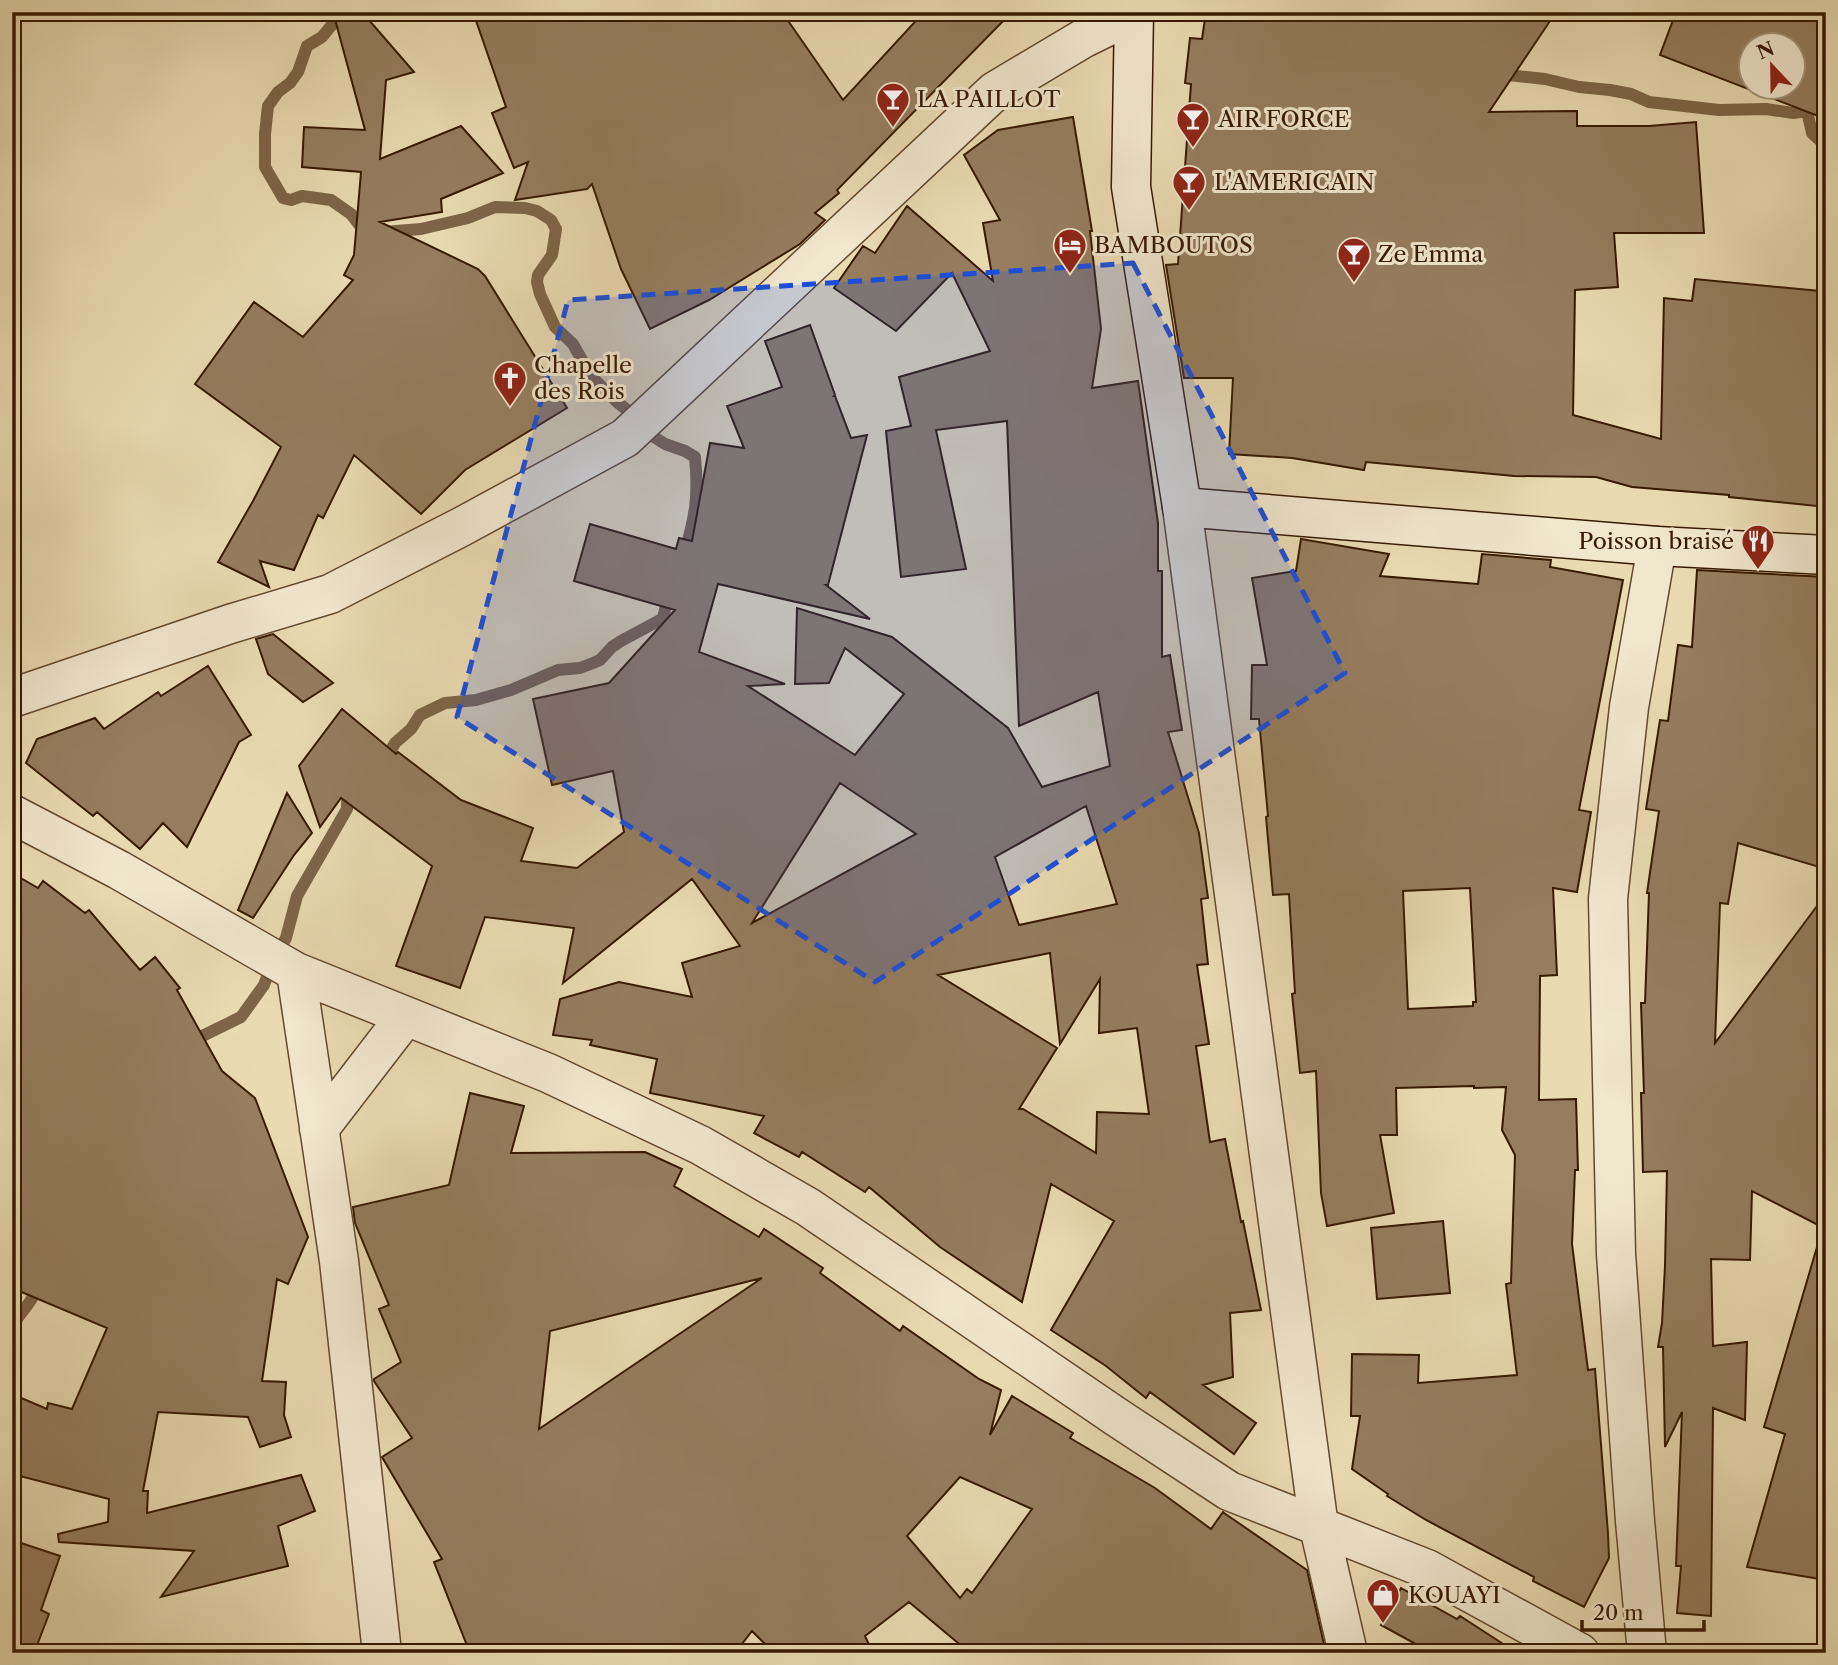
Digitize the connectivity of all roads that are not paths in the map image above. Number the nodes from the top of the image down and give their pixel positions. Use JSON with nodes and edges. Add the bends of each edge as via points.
{"nodes":[{"id":1,"x":1134,"y":13,"type":"edge"},
{"id":2,"x":1075,"y":25,"type":"edge"},
{"id":3,"x":1182,"y":507,"type":"junction"},
{"id":4,"x":1657,"y":546,"type":"junction"},
{"id":5,"x":1826,"y":555,"type":"edge"},
{"id":6,"x":12,"y":698,"type":"edge"},
{"id":7,"x":12,"y":814,"type":"edge"},
{"id":8,"x":280,"y":962,"type":"junction"},
{"id":9,"x":406,"y":1016,"type":"junction"},
{"id":10,"x":319,"y":1129,"type":"junction"},
{"id":11,"x":1319,"y":1527,"type":"junction"},
{"id":12,"x":382,"y":1653,"type":"edge"},
{"id":13,"x":1348,"y":1653,"type":"edge"},
{"id":14,"x":1580,"y":1653,"type":"edge"},
{"id":15,"x":1647,"y":1653,"type":"edge"}],
"edges":[{"from":1,"to":2,"type":"street"},
{"from":1,"to":3,"type":"street","via":[[1131,187]]},
{"from":2,"to":6,"type":"street","via":[[995,91],[638,425],[461,527],[330,594]]},
{"from":3,"to":4,"type":"street"},
{"from":3,"to":11,"type":"street"},
{"from":4,"to":5,"type":"street"},
{"from":4,"to":15,"type":"street","via":[[1629,707],[1608,900],[1616,1254]]},
{"from":7,"to":8,"type":"street"},
{"from":8,"to":9,"type":"street"},
{"from":8,"to":10,"type":"street"},
{"from":9,"to":10,"type":"street"},
{"from":9,"to":11,"type":"street","via":[[548,1073],[700,1145],[808,1206],[1229,1491]]},
{"from":10,"to":12,"type":"street","via":[[339,1261]]},
{"from":11,"to":13,"type":"street"},
{"from":11,"to":14,"type":"street","via":[[1427,1569]]}]}
